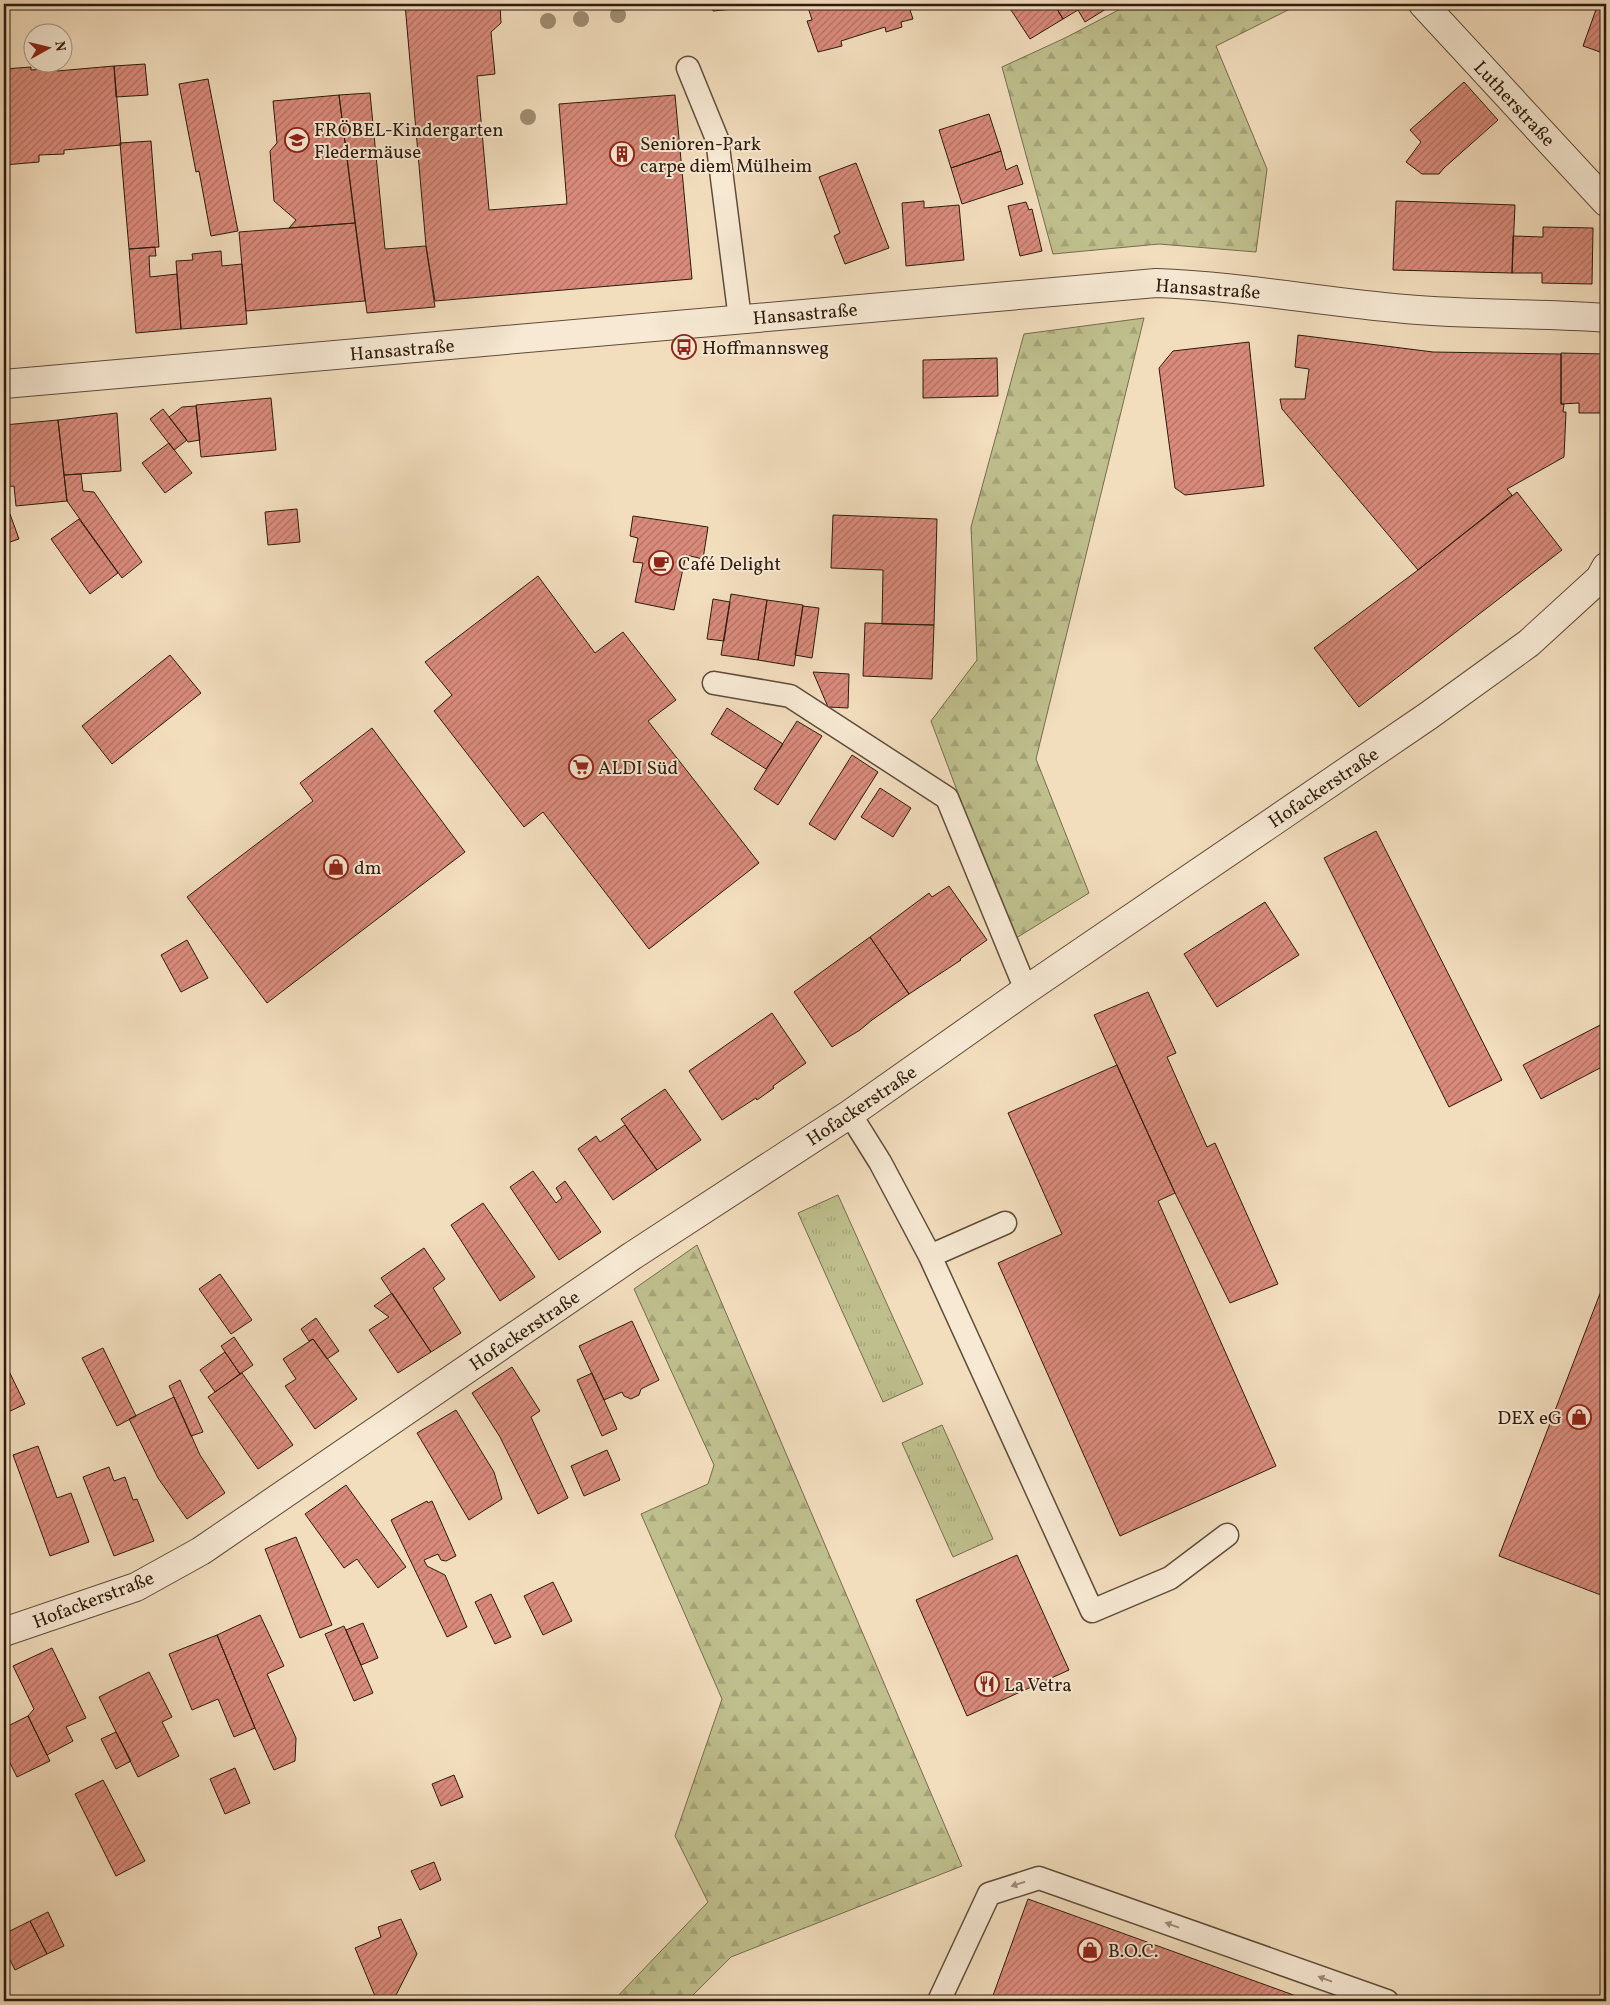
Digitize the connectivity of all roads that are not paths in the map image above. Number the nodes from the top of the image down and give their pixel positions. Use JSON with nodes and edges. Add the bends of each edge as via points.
{"nodes":[{"id":1,"x":1423,"y":4,"type":"edge"},
{"id":2,"x":688,"y":68,"type":"dead end"},
{"id":3,"x":1606,"y":202,"type":"edge"},
{"id":4,"x":1606,"y":318,"type":"edge"},
{"id":5,"x":740,"y":319,"type":"junction"},
{"id":6,"x":4,"y":384,"type":"edge"},
{"id":7,"x":1606,"y":567,"type":"edge"},
{"id":8,"x":714,"y":682,"type":"dead end"},
{"id":9,"x":1026,"y":990,"type":"junction"},
{"id":10,"x":850,"y":1114,"type":"junction"},
{"id":11,"x":1005,"y":1223,"type":"dead end"},
{"id":12,"x":930,"y":1256,"type":"junction"},
{"id":13,"x":1227,"y":1535,"type":"dead end"},
{"id":14,"x":4,"y":1632,"type":"edge"},
{"id":15,"x":939,"y":2001,"type":"edge"},
{"id":16,"x":1387,"y":2001,"type":"edge"}],
"edges":[{"from":1,"to":3,"type":"street","name":"Lutherstraße"},
{"from":2,"to":5,"type":"lane","via":[[717,139]]},
{"from":4,"to":5,"type":"street","name":"Hansastraße","via":[[1404,309],[1204,284],[1156,283]]},
{"from":5,"to":6,"type":"street","name":"Hansastraße"},
{"from":7,"to":9,"type":"street","name":"Hofackerstraße","via":[[1600,578],[1529,643],[1428,716]]},
{"from":8,"to":9,"type":"lane","via":[[790,696],[947,798]]},
{"from":9,"to":10,"type":"street","name":"Hofackerstraße"},
{"from":10,"to":12,"type":"lane","via":[[880,1162]]},
{"from":10,"to":14,"type":"street","name":"Hofackerstraße","via":[[632,1256],[201,1551],[136,1587]]},
{"from":11,"to":12,"type":"lane"},
{"from":12,"to":13,"type":"lane","via":[[1092,1611],[1170,1578]]},
{"from":16,"to":15,"type":"lane","one_way":true,"via":[[1039,1878],[989,1894]]}]}
